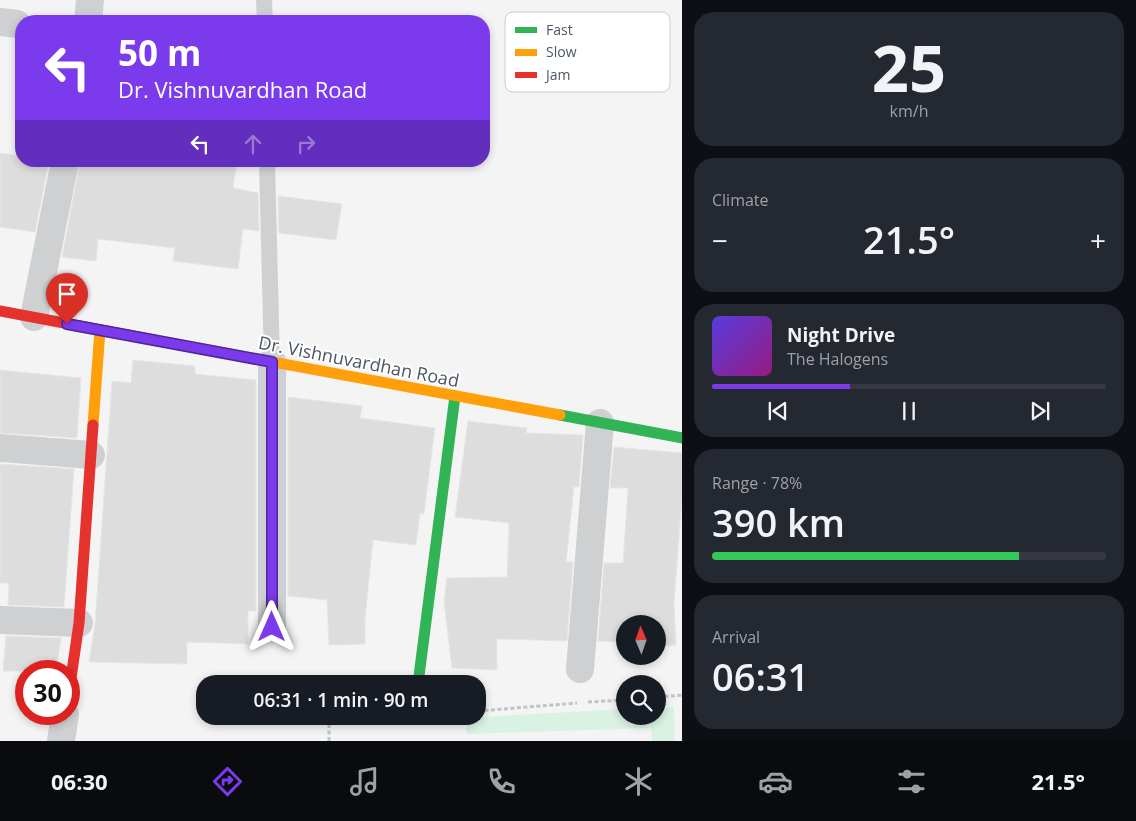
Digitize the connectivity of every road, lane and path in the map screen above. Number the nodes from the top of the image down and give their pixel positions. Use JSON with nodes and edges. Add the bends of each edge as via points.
{"nodes":[{"id":1,"x":90,"y":0,"type":"edge"},
{"id":2,"x":264,"y":0,"type":"edge"},
{"id":3,"x":89,"y":15,"type":"edge"},
{"id":4,"x":265,"y":15,"type":"edge"},
{"id":5,"x":64,"y":167,"type":"edge"},
{"id":6,"x":267,"y":167,"type":"edge"},
{"id":7,"x":0,"y":311,"type":"edge"},
{"id":8,"x":34,"y":317,"type":"junction"},
{"id":9,"x":100,"y":330,"type":"junction"},
{"id":10,"x":272,"y":362,"type":"junction"},
{"id":11,"x":455,"y":396,"type":"junction"},
{"id":12,"x":600,"y":423,"type":"junction"},
{"id":13,"x":682,"y":438,"type":"edge"},
{"id":14,"x":0,"y":448,"type":"edge"},
{"id":15,"x":91,"y":455,"type":"junction"},
{"id":16,"x":0,"y":620,"type":"edge"},
{"id":17,"x":79,"y":623,"type":"junction"},
{"id":18,"x":272,"y":627,"type":"dead end"},
{"id":19,"x":74,"y":660,"type":"edge"},
{"id":20,"x":580,"y":669,"type":"dead end"},
{"id":21,"x":418,"y":675,"type":"edge"},
{"id":22,"x":682,"y":695,"type":"edge"},
{"id":23,"x":666,"y":696,"type":"edge"},
{"id":24,"x":616,"y":701,"type":"edge"},
{"id":25,"x":486,"y":710,"type":"edge"},
{"id":26,"x":64,"y":725,"type":"edge"},
{"id":27,"x":329,"y":725,"type":"edge"},
{"id":28,"x":61,"y":741,"type":"edge"},
{"id":29,"x":329,"y":741,"type":"edge"}],
"edges":[{"from":1,"to":3,"type":"street"},
{"from":2,"to":4,"type":"lane"},
{"from":5,"to":8,"type":"street"},
{"from":6,"to":10,"type":"lane"},
{"from":7,"to":8,"type":"main road","name":"Dr. Vishnuvardhan Road"},
{"from":8,"to":9,"type":"main road","name":"Dr. Vishnuvardhan Road"},
{"from":9,"to":10,"type":"main road","name":"Dr. Vishnuvardhan Road"},
{"from":9,"to":15,"type":"main road"},
{"from":10,"to":11,"type":"main road","name":"Dr. Vishnuvardhan Road"},
{"from":10,"to":18,"type":"street"},
{"from":11,"to":12,"type":"main road","name":"Dr. Vishnuvardhan Road"},
{"from":11,"to":21,"type":"main road"},
{"from":12,"to":13,"type":"main road","name":"Dr. Vishnuvardhan Road"},
{"from":12,"to":20,"type":"street"},
{"from":14,"to":15,"type":"street"},
{"from":15,"to":17,"type":"main road"},
{"from":16,"to":17,"type":"street"},
{"from":17,"to":19,"type":"main road"},
{"from":22,"to":23,"type":"path"},
{"from":24,"to":25,"type":"path"},
{"from":26,"to":28,"type":"street"},
{"from":27,"to":29,"type":"path"}]}
